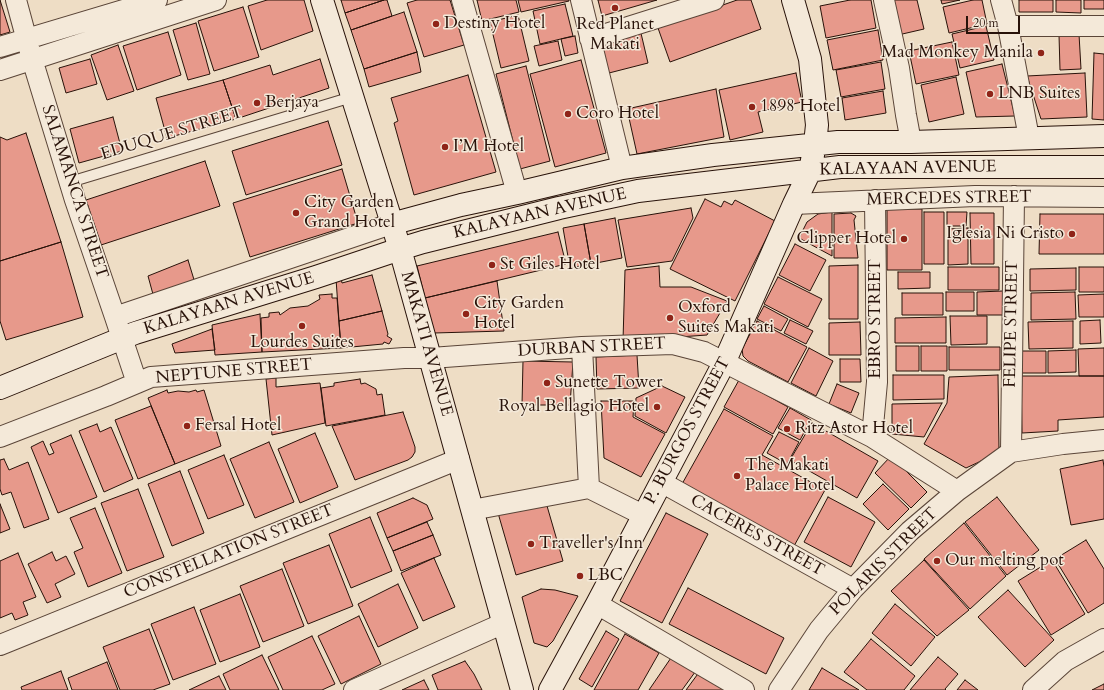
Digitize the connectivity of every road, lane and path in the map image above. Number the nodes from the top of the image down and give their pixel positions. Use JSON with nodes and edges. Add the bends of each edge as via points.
{"nodes":[{"id":1,"x":16,"y":0,"type":"edge"},
{"id":2,"x":157,"y":0,"type":"edge"},
{"id":3,"x":216,"y":0,"type":"edge"},
{"id":4,"x":322,"y":0,"type":"edge"},
{"id":5,"x":462,"y":0,"type":"edge"},
{"id":6,"x":581,"y":0,"type":"edge"},
{"id":7,"x":714,"y":0,"type":"edge"},
{"id":8,"x":792,"y":0,"type":"edge"},
{"id":9,"x":884,"y":0,"type":"edge"},
{"id":10,"x":1001,"y":0,"type":"edge"},
{"id":11,"x":1008,"y":26,"type":"junction"},
{"id":12,"x":1104,"y":26,"type":"edge"},
{"id":13,"x":27,"y":39,"type":"junction"},
{"id":14,"x":590,"y":39,"type":"junction"},
{"id":15,"x":0,"y":47,"type":"edge"},
{"id":16,"x":32,"y":59,"type":"junction"},
{"id":17,"x":0,"y":70,"type":"edge"},
{"id":18,"x":352,"y":96,"type":"junction"},
{"id":19,"x":1104,"y":136,"type":"edge"},
{"id":20,"x":1029,"y":138,"type":"junction"},
{"id":21,"x":911,"y":142,"type":"junction"},
{"id":22,"x":816,"y":144,"type":"junction"},
{"id":23,"x":1104,"y":167,"type":"edge"},
{"id":24,"x":622,"y":168,"type":"junction"},
{"id":25,"x":810,"y":171,"type":"junction"},
{"id":26,"x":70,"y":182,"type":"junction"},
{"id":27,"x":518,"y":193,"type":"junction"},
{"id":28,"x":1014,"y":196,"type":"junction"},
{"id":29,"x":1104,"y":197,"type":"edge"},
{"id":30,"x":875,"y":200,"type":"junction"},
{"id":31,"x":794,"y":204,"type":"junction"},
{"id":32,"x":391,"y":224,"type":"junction"},
{"id":33,"x":400,"y":249,"type":"junction"},
{"id":34,"x":115,"y":317,"type":"junction"},
{"id":35,"x":122,"y":338,"type":"junction"},
{"id":36,"x":582,"y":347,"type":"junction"},
{"id":37,"x":431,"y":358,"type":"junction"},
{"id":38,"x":724,"y":363,"type":"junction"},
{"id":39,"x":137,"y":383,"type":"junction"},
{"id":40,"x":0,"y":388,"type":"edge"},
{"id":41,"x":0,"y":437,"type":"edge"},
{"id":42,"x":872,"y":437,"type":"junction"},
{"id":43,"x":1104,"y":440,"type":"edge"},
{"id":44,"x":1011,"y":452,"type":"junction"},
{"id":45,"x":459,"y":459,"type":"junction"},
{"id":46,"x":662,"y":482,"type":"junction"},
{"id":47,"x":589,"y":488,"type":"junction"},
{"id":48,"x":957,"y":491,"type":"junction"},
{"id":49,"x":472,"y":510,"type":"junction"},
{"id":50,"x":643,"y":515,"type":"junction"},
{"id":51,"x":853,"y":589,"type":"junction"},
{"id":52,"x":597,"y":604,"type":"junction"},
{"id":53,"x":504,"y":623,"type":"junction"},
{"id":54,"x":1104,"y":639,"type":"edge"},
{"id":55,"x":0,"y":645,"type":"edge"},
{"id":56,"x":354,"y":690,"type":"edge"},
{"id":57,"x":522,"y":690,"type":"edge"},
{"id":58,"x":550,"y":690,"type":"edge"},
{"id":59,"x":744,"y":690,"type":"edge"},
{"id":60,"x":778,"y":690,"type":"edge"},
{"id":61,"x":1033,"y":690,"type":"edge"}],
"edges":[{"from":1,"to":13,"type":"street","name":"SALAMANCA STREET"},
{"from":2,"to":13,"type":"street"},
{"from":3,"to":16,"type":"street"},
{"from":4,"to":18,"type":"main road","name":"MAKATI AVENUE"},
{"from":5,"to":27,"type":"street"},
{"from":6,"to":14,"type":"street"},
{"from":7,"to":14,"type":"street"},
{"from":8,"to":22,"type":"main road","name":"P. BURGOS STREET","via":[[810,59]]},
{"from":9,"to":21,"type":"street","via":[[899,68]]},
{"from":10,"to":11,"type":"street"},
{"from":11,"to":12,"type":"street"},
{"from":11,"to":20,"type":"street"},
{"from":13,"to":15,"type":"street"},
{"from":13,"to":16,"type":"street","name":"SALAMANCA STREET"},
{"from":14,"to":24,"type":"street"},
{"from":16,"to":17,"type":"street"},
{"from":16,"to":26,"type":"street","name":"SALAMANCA STREET"},
{"from":18,"to":26,"type":"lane","name":"EDUQUE STREET"},
{"from":18,"to":32,"type":"main road","name":"MAKATI AVENUE"},
{"from":19,"to":20,"type":"main road","name":"KALAYAAN AVENUE"},
{"from":20,"to":21,"type":"main road","name":"KALAYAAN AVENUE"},
{"from":21,"to":22,"type":"main road","name":"KALAYAAN AVENUE"},
{"from":22,"to":24,"type":"main road","name":"KALAYAAN AVENUE"},
{"from":22,"to":25,"type":"main road","name":"P. BURGOS STREET"},
{"from":23,"to":25,"type":"main road","name":"KALAYAAN AVENUE","via":[[840,166]]},
{"from":24,"to":27,"type":"main road","name":"KALAYAAN AVENUE"},
{"from":25,"to":31,"type":"main road","name":"P. BURGOS STREET"},
{"from":25,"to":33,"type":"main road","name":"KALAYAAN AVENUE","via":[[638,191]]},
{"from":26,"to":34,"type":"street","name":"SALAMANCA STREET"},
{"from":27,"to":32,"type":"main road","name":"KALAYAAN AVENUE"},
{"from":28,"to":29,"type":"street","name":"MERCEDES STREET"},
{"from":28,"to":30,"type":"street","name":"MERCEDES STREET"},
{"from":28,"to":44,"type":"street","name":"FELIPE STREET"},
{"from":30,"to":31,"type":"street","name":"MERCEDES STREET"},
{"from":30,"to":42,"type":"street","name":"EBRO STREET","via":[[877,382]]},
{"from":31,"to":38,"type":"main road","name":"P. BURGOS STREET"},
{"from":32,"to":33,"type":"main road","name":"MAKATI AVENUE"},
{"from":32,"to":34,"type":"street","name":"KALAYAAN AVENUE"},
{"from":33,"to":35,"type":"main road","name":"KALAYAAN AVENUE"},
{"from":33,"to":37,"type":"main road","name":"MAKATI AVENUE"},
{"from":34,"to":35,"type":"street","name":"SALAMANCA STREET"},
{"from":35,"to":39,"type":"street","name":"SALAMANCA STREET"},
{"from":35,"to":40,"type":"main road","name":"KALAYAAN AVENUE"},
{"from":36,"to":37,"type":"street","name":"DURBAN STREET"},
{"from":36,"to":38,"type":"street","name":"DURBAN STREET","via":[[673,344],[704,352]]},
{"from":36,"to":47,"type":"street"},
{"from":37,"to":39,"type":"street","name":"NEPTUNE STREET","via":[[151,377]]},
{"from":37,"to":45,"type":"main road","name":"MAKATI AVENUE"},
{"from":38,"to":42,"type":"street","name":"DURBAN STREET"},
{"from":38,"to":46,"type":"main road","name":"P. BURGOS STREET"},
{"from":39,"to":41,"type":"street","name":"NEPTUNE STREET"},
{"from":42,"to":48,"type":"street","name":"DURBAN STREET"},
{"from":43,"to":44,"type":"street","name":"POLARIS STREET"},
{"from":44,"to":48,"type":"street","name":"POLARIS STREET"},
{"from":45,"to":49,"type":"main road","name":"MAKATI AVENUE"},
{"from":45,"to":55,"type":"street","name":"CONSTELLATION STREET"},
{"from":46,"to":50,"type":"main road","name":"P. BURGOS STREET"},
{"from":46,"to":51,"type":"street","name":"CACERES STREET"},
{"from":47,"to":49,"type":"street"},
{"from":47,"to":50,"type":"street"},
{"from":48,"to":51,"type":"street","name":"POLARIS STREET","via":[[910,531]]},
{"from":49,"to":53,"type":"main road","name":"MAKATI AVENUE"},
{"from":50,"to":52,"type":"main road","name":"P. BURGOS STREET"},
{"from":51,"to":60,"type":"street","name":"POLARIS STREET","via":[[819,630]]},
{"from":52,"to":58,"type":"main road","name":"P. BURGOS STREET"},
{"from":52,"to":59,"type":"street"},
{"from":53,"to":56,"type":"street"},
{"from":53,"to":57,"type":"main road","name":"MAKATI AVENUE"},
{"from":54,"to":61,"type":"street","via":[[1065,661]]}]}
